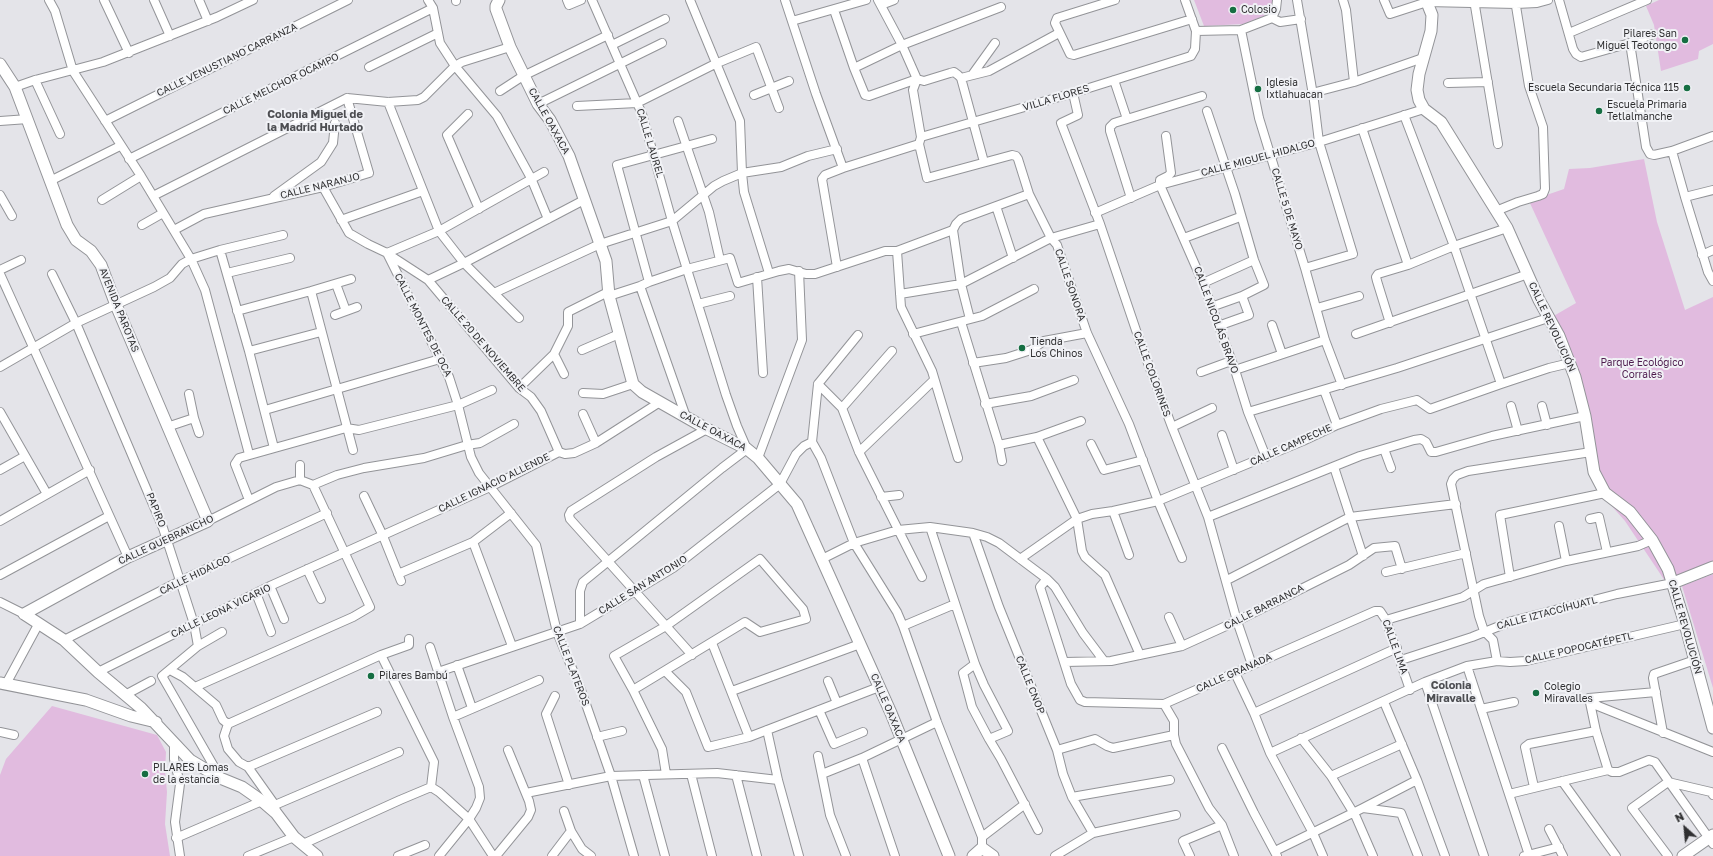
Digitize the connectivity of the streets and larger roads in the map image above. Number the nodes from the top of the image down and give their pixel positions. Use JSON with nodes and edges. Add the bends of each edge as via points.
{"nodes":[{"id":1,"x":49,"y":0,"type":"edge"},
{"id":2,"x":104,"y":0,"type":"edge"},
{"id":3,"x":154,"y":0,"type":"edge"},
{"id":4,"x":199,"y":0,"type":"edge"},
{"id":5,"x":253,"y":0,"type":"edge"},
{"id":6,"x":348,"y":0,"type":"edge"},
{"id":7,"x":428,"y":0,"type":"edge"},
{"id":8,"x":581,"y":0,"type":"edge"},
{"id":9,"x":592,"y":0,"type":"edge"},
{"id":10,"x":690,"y":0,"type":"edge"},
{"id":11,"x":785,"y":0,"type":"edge"},
{"id":12,"x":866,"y":0,"type":"edge"},
{"id":13,"x":894,"y":0,"type":"edge"},
{"id":14,"x":1115,"y":0,"type":"edge"},
{"id":15,"x":1186,"y":0,"type":"edge"},
{"id":16,"x":1277,"y":0,"type":"edge"},
{"id":17,"x":1297,"y":0,"type":"edge"},
{"id":18,"x":1342,"y":0,"type":"edge"},
{"id":19,"x":1384,"y":0,"type":"edge"},
{"id":20,"x":1548,"y":0,"type":"edge"},
{"id":21,"x":1559,"y":0,"type":"edge"},
{"id":22,"x":1647,"y":0,"type":"edge"},
{"id":23,"x":1427,"y":1,"type":"edge"},
{"id":24,"x":568,"y":2,"type":"edge"},
{"id":25,"x":1475,"y":2,"type":"edge"},
{"id":26,"x":1516,"y":2,"type":"edge"},
{"id":27,"x":880,"y":3,"type":"edge"},
{"id":28,"x":497,"y":5,"type":"edge"},
{"id":29,"x":1001,"y":6,"type":"dead end"},
{"id":30,"x":433,"y":8,"type":"junction"},
{"id":31,"x":834,"y":10,"type":"junction"},
{"id":32,"x":1272,"y":18,"type":"junction"},
{"id":33,"x":664,"y":19,"type":"dead end"},
{"id":34,"x":1192,"y":19,"type":"junction"},
{"id":35,"x":1301,"y":19,"type":"junction"},
{"id":36,"x":208,"y":21,"type":"junction"},
{"id":37,"x":792,"y":21,"type":"junction"},
{"id":38,"x":1241,"y":30,"type":"junction"},
{"id":39,"x":1196,"y":31,"type":"junction"},
{"id":40,"x":438,"y":33,"type":"junction"},
{"id":41,"x":1059,"y":33,"type":"junction"},
{"id":42,"x":1569,"y":33,"type":"junction"},
{"id":43,"x":1653,"y":34,"type":"dead end"},
{"id":44,"x":608,"y":35,"type":"junction"},
{"id":45,"x":170,"y":36,"type":"junction"},
{"id":46,"x":662,"y":43,"type":"dead end"},
{"id":47,"x":995,"y":43,"type":"dead end"},
{"id":48,"x":1630,"y":43,"type":"junction"},
{"id":49,"x":612,"y":44,"type":"junction"},
{"id":50,"x":902,"y":45,"type":"junction"},
{"id":51,"x":510,"y":47,"type":"junction"},
{"id":52,"x":129,"y":53,"type":"junction"},
{"id":53,"x":1423,"y":58,"type":"junction"},
{"id":54,"x":0,"y":64,"type":"edge"},
{"id":55,"x":621,"y":64,"type":"junction"},
{"id":56,"x":716,"y":64,"type":"junction"},
{"id":57,"x":369,"y":66,"type":"dead end"},
{"id":58,"x":455,"y":66,"type":"junction"},
{"id":59,"x":854,"y":68,"type":"junction"},
{"id":60,"x":73,"y":71,"type":"junction"},
{"id":61,"x":972,"y":75,"type":"junction"},
{"id":62,"x":523,"y":76,"type":"junction"},
{"id":63,"x":961,"y":78,"type":"junction"},
{"id":64,"x":917,"y":79,"type":"junction"},
{"id":65,"x":35,"y":80,"type":"junction"},
{"id":66,"x":1114,"y":80,"type":"junction"},
{"id":67,"x":789,"y":81,"type":"dead end"},
{"id":68,"x":1354,"y":82,"type":"junction"},
{"id":69,"x":1488,"y":82,"type":"junction"},
{"id":70,"x":1448,"y":83,"type":"dead end"},
{"id":71,"x":15,"y":87,"type":"junction"},
{"id":72,"x":771,"y":88,"type":"junction"},
{"id":73,"x":500,"y":91,"type":"dead end"},
{"id":74,"x":1073,"y":93,"type":"junction"},
{"id":75,"x":1312,"y":93,"type":"junction"},
{"id":76,"x":754,"y":95,"type":"dead end"},
{"id":77,"x":1202,"y":96,"type":"dead end"},
{"id":78,"x":347,"y":98,"type":"junction"},
{"id":79,"x":388,"y":102,"type":"junction"},
{"id":80,"x":637,"y":103,"type":"junction"},
{"id":81,"x":538,"y":104,"type":"junction"},
{"id":82,"x":578,"y":106,"type":"dead end"},
{"id":83,"x":779,"y":108,"type":"dead end"},
{"id":84,"x":1424,"y":110,"type":"junction"},
{"id":85,"x":1207,"y":111,"type":"dead end"},
{"id":86,"x":468,"y":114,"type":"dead end"},
{"id":87,"x":1404,"y":115,"type":"junction"},
{"id":88,"x":28,"y":120,"type":"junction"},
{"id":89,"x":1127,"y":120,"type":"junction"},
{"id":90,"x":0,"y":121,"type":"edge"},
{"id":91,"x":105,"y":121,"type":"junction"},
{"id":92,"x":678,"y":121,"type":"dead end"},
{"id":93,"x":974,"y":122,"type":"junction"},
{"id":94,"x":335,"y":123,"type":"dead end"},
{"id":95,"x":1362,"y":128,"type":"junction"},
{"id":96,"x":60,"y":134,"type":"dead end"},
{"id":97,"x":1166,"y":136,"type":"dead end"},
{"id":98,"x":1713,"y":136,"type":"edge"},
{"id":99,"x":712,"y":139,"type":"dead end"},
{"id":100,"x":920,"y":140,"type":"junction"},
{"id":101,"x":1319,"y":142,"type":"junction"},
{"id":102,"x":1498,"y":144,"type":"dead end"},
{"id":103,"x":120,"y":146,"type":"junction"},
{"id":104,"x":686,"y":146,"type":"junction"},
{"id":105,"x":837,"y":149,"type":"junction"},
{"id":106,"x":1672,"y":151,"type":"junction"},
{"id":107,"x":654,"y":155,"type":"junction"},
{"id":108,"x":1270,"y":155,"type":"junction"},
{"id":109,"x":129,"y":159,"type":"junction"},
{"id":110,"x":984,"y":162,"type":"junction"},
{"id":111,"x":843,"y":168,"type":"junction"},
{"id":112,"x":1225,"y":168,"type":"junction"},
{"id":113,"x":544,"y":172,"type":"dead end"},
{"id":114,"x":742,"y":173,"type":"junction"},
{"id":115,"x":140,"y":176,"type":"junction"},
{"id":116,"x":531,"y":178,"type":"junction"},
{"id":117,"x":52,"y":180,"type":"junction"},
{"id":118,"x":1160,"y":185,"type":"junction"},
{"id":119,"x":323,"y":187,"type":"junction"},
{"id":120,"x":1713,"y":190,"type":"edge"},
{"id":121,"x":423,"y":191,"type":"junction"},
{"id":122,"x":1029,"y":194,"type":"junction"},
{"id":123,"x":0,"y":195,"type":"edge"},
{"id":124,"x":153,"y":196,"type":"junction"},
{"id":125,"x":703,"y":196,"type":"junction"},
{"id":126,"x":1685,"y":197,"type":"junction"},
{"id":127,"x":272,"y":198,"type":"junction"},
{"id":128,"x":1131,"y":198,"type":"junction"},
{"id":129,"x":102,"y":200,"type":"dead end"},
{"id":130,"x":584,"y":200,"type":"junction"},
{"id":131,"x":996,"y":206,"type":"junction"},
{"id":132,"x":479,"y":209,"type":"junction"},
{"id":133,"x":1496,"y":211,"type":"junction"},
{"id":134,"x":164,"y":213,"type":"junction"},
{"id":135,"x":1095,"y":213,"type":"junction"},
{"id":136,"x":12,"y":216,"type":"dead end"},
{"id":137,"x":1240,"y":217,"type":"junction"},
{"id":138,"x":548,"y":219,"type":"junction"},
{"id":139,"x":341,"y":220,"type":"junction"},
{"id":140,"x":672,"y":221,"type":"junction"},
{"id":141,"x":1100,"y":224,"type":"junction"},
{"id":142,"x":142,"y":225,"type":"dead end"},
{"id":143,"x":1507,"y":228,"type":"junction"},
{"id":144,"x":174,"y":230,"type":"junction"},
{"id":145,"x":952,"y":230,"type":"junction"},
{"id":146,"x":439,"y":231,"type":"junction"},
{"id":147,"x":636,"y":233,"type":"junction"},
{"id":148,"x":283,"y":235,"type":"dead end"},
{"id":149,"x":1051,"y":238,"type":"junction"},
{"id":150,"x":1184,"y":238,"type":"junction"},
{"id":151,"x":600,"y":244,"type":"junction"},
{"id":152,"x":1454,"y":246,"type":"junction"},
{"id":153,"x":220,"y":250,"type":"junction"},
{"id":154,"x":1713,"y":250,"type":"edge"},
{"id":155,"x":897,"y":251,"type":"junction"},
{"id":156,"x":387,"y":253,"type":"junction"},
{"id":157,"x":1702,"y":255,"type":"junction"},
{"id":158,"x":290,"y":258,"type":"dead end"},
{"id":159,"x":1013,"y":258,"type":"junction"},
{"id":160,"x":191,"y":259,"type":"junction"},
{"id":161,"x":21,"y":260,"type":"dead end"},
{"id":162,"x":720,"y":260,"type":"junction"},
{"id":163,"x":1254,"y":260,"type":"junction"},
{"id":164,"x":464,"y":263,"type":"junction"},
{"id":165,"x":1408,"y":265,"type":"junction"},
{"id":166,"x":837,"y":267,"type":"junction"},
{"id":167,"x":1305,"y":268,"type":"junction"},
{"id":168,"x":687,"y":269,"type":"junction"},
{"id":169,"x":0,"y":270,"type":"edge"},
{"id":170,"x":799,"y":271,"type":"junction"},
{"id":171,"x":227,"y":273,"type":"junction"},
{"id":172,"x":0,"y":274,"type":"edge"},
{"id":173,"x":52,"y":274,"type":"dead end"},
{"id":174,"x":769,"y":274,"type":"junction"},
{"id":175,"x":1528,"y":274,"type":"junction"},
{"id":176,"x":757,"y":277,"type":"junction"},
{"id":177,"x":351,"y":279,"type":"dead end"},
{"id":178,"x":428,"y":280,"type":"junction"},
{"id":179,"x":1713,"y":281,"type":"edge"},
{"id":180,"x":649,"y":282,"type":"junction"},
{"id":181,"x":1203,"y":282,"type":"junction"},
{"id":182,"x":336,"y":284,"type":"junction"},
{"id":183,"x":961,"y":284,"type":"junction"},
{"id":184,"x":640,"y":286,"type":"junction"},
{"id":185,"x":1034,"y":290,"type":"dead end"},
{"id":186,"x":311,"y":292,"type":"junction"},
{"id":187,"x":494,"y":293,"type":"junction"},
{"id":188,"x":609,"y":294,"type":"junction"},
{"id":189,"x":900,"y":294,"type":"junction"},
{"id":190,"x":1471,"y":294,"type":"junction"},
{"id":191,"x":730,"y":296,"type":"dead end"},
{"id":192,"x":1242,"y":296,"type":"junction"},
{"id":193,"x":1359,"y":296,"type":"dead end"},
{"id":194,"x":698,"y":304,"type":"junction"},
{"id":195,"x":116,"y":305,"type":"junction"},
{"id":196,"x":357,"y":307,"type":"dead end"},
{"id":197,"x":1212,"y":307,"type":"junction"},
{"id":198,"x":1317,"y":308,"type":"junction"},
{"id":199,"x":237,"y":311,"type":"junction"},
{"id":200,"x":346,"y":311,"type":"junction"},
{"id":201,"x":335,"y":315,"type":"dead end"},
{"id":202,"x":519,"y":318,"type":"dead end"},
{"id":203,"x":1548,"y":318,"type":"junction"},
{"id":204,"x":970,"y":319,"type":"junction"},
{"id":205,"x":961,"y":322,"type":"junction"},
{"id":206,"x":76,"y":323,"type":"junction"},
{"id":207,"x":1390,"y":323,"type":"junction"},
{"id":208,"x":1272,"y":325,"type":"dead end"},
{"id":209,"x":1218,"y":326,"type":"junction"},
{"id":210,"x":321,"y":332,"type":"junction"},
{"id":211,"x":1087,"y":333,"type":"junction"},
{"id":212,"x":619,"y":334,"type":"junction"},
{"id":213,"x":858,"y":334,"type":"dead end"},
{"id":214,"x":913,"y":334,"type":"junction"},
{"id":215,"x":1356,"y":334,"type":"dead end"},
{"id":216,"x":1325,"y":340,"type":"junction"},
{"id":217,"x":1486,"y":340,"type":"junction"},
{"id":218,"x":34,"y":348,"type":"junction"},
{"id":219,"x":582,"y":350,"type":"dead end"},
{"id":220,"x":249,"y":351,"type":"junction"},
{"id":221,"x":892,"y":351,"type":"dead end"},
{"id":222,"x":554,"y":354,"type":"junction"},
{"id":223,"x":1282,"y":354,"type":"junction"},
{"id":224,"x":440,"y":360,"type":"junction"},
{"id":225,"x":1231,"y":361,"type":"junction"},
{"id":226,"x":973,"y":362,"type":"junction"},
{"id":227,"x":1570,"y":363,"type":"junction"},
{"id":228,"x":0,"y":367,"type":"edge"},
{"id":229,"x":1235,"y":370,"type":"junction"},
{"id":230,"x":1201,"y":372,"type":"dead end"},
{"id":231,"x":763,"y":373,"type":"dead end"},
{"id":232,"x":564,"y":374,"type":"dead end"},
{"id":233,"x":934,"y":380,"type":"junction"},
{"id":234,"x":1074,"y":380,"type":"dead end"},
{"id":235,"x":632,"y":384,"type":"junction"},
{"id":236,"x":818,"y":384,"type":"junction"},
{"id":237,"x":1501,"y":384,"type":"junction"},
{"id":238,"x":1342,"y":385,"type":"junction"},
{"id":239,"x":519,"y":388,"type":"junction"},
{"id":240,"x":337,"y":389,"type":"junction"},
{"id":241,"x":492,"y":390,"type":"dead end"},
{"id":242,"x":1324,"y":390,"type":"junction"},
{"id":243,"x":583,"y":393,"type":"dead end"},
{"id":244,"x":189,"y":394,"type":"dead end"},
{"id":245,"x":660,"y":402,"type":"junction"},
{"id":246,"x":985,"y":404,"type":"junction"},
{"id":247,"x":458,"y":405,"type":"junction"},
{"id":248,"x":1511,"y":406,"type":"dead end"},
{"id":249,"x":1542,"y":406,"type":"dead end"},
{"id":250,"x":842,"y":408,"type":"junction"},
{"id":251,"x":1212,"y":408,"type":"dead end"},
{"id":252,"x":264,"y":410,"type":"junction"},
{"id":253,"x":1248,"y":412,"type":"junction"},
{"id":254,"x":583,"y":414,"type":"dead end"},
{"id":255,"x":1,"y":416,"type":"edge"},
{"id":256,"x":1585,"y":416,"type":"junction"},
{"id":257,"x":686,"y":417,"type":"junction"},
{"id":258,"x":194,"y":418,"type":"junction"},
{"id":259,"x":1081,"y":420,"type":"dead end"},
{"id":260,"x":514,"y":424,"type":"dead end"},
{"id":261,"x":1337,"y":425,"type":"junction"},
{"id":262,"x":1547,"y":425,"type":"junction"},
{"id":263,"x":167,"y":427,"type":"junction"},
{"id":264,"x":1172,"y":427,"type":"junction"},
{"id":265,"x":346,"y":428,"type":"junction"},
{"id":266,"x":707,"y":429,"type":"junction"},
{"id":267,"x":1518,"y":431,"type":"junction"},
{"id":268,"x":199,"y":433,"type":"dead end"},
{"id":269,"x":1222,"y":435,"type":"dead end"},
{"id":270,"x":1037,"y":437,"type":"junction"},
{"id":271,"x":812,"y":442,"type":"junction"},
{"id":272,"x":596,"y":443,"type":"junction"},
{"id":273,"x":1091,"y":444,"type":"dead end"},
{"id":274,"x":467,"y":445,"type":"junction"},
{"id":275,"x":999,"y":445,"type":"junction"},
{"id":276,"x":274,"y":448,"type":"junction"},
{"id":277,"x":747,"y":449,"type":"junction"},
{"id":278,"x":1384,"y":449,"type":"junction"},
{"id":279,"x":353,"y":450,"type":"dead end"},
{"id":280,"x":559,"y":452,"type":"junction"},
{"id":281,"x":859,"y":452,"type":"junction"},
{"id":282,"x":1591,"y":452,"type":"junction"},
{"id":283,"x":249,"y":454,"type":"junction"},
{"id":284,"x":25,"y":456,"type":"junction"},
{"id":285,"x":1266,"y":457,"type":"junction"},
{"id":286,"x":758,"y":458,"type":"junction"},
{"id":287,"x":958,"y":458,"type":"dead end"},
{"id":288,"x":1143,"y":460,"type":"junction"},
{"id":289,"x":1002,"y":461,"type":"dead end"},
{"id":290,"x":300,"y":465,"type":"dead end"},
{"id":291,"x":1334,"y":467,"type":"junction"},
{"id":292,"x":1390,"y":468,"type":"dead end"},
{"id":293,"x":0,"y":470,"type":"edge"},
{"id":294,"x":90,"y":470,"type":"junction"},
{"id":295,"x":1234,"y":470,"type":"junction"},
{"id":296,"x":300,"y":480,"type":"junction"},
{"id":297,"x":780,"y":484,"type":"junction"},
{"id":298,"x":313,"y":485,"type":"junction"},
{"id":299,"x":1195,"y":486,"type":"junction"},
{"id":300,"x":490,"y":487,"type":"junction"},
{"id":301,"x":1605,"y":493,"type":"junction"},
{"id":302,"x":47,"y":494,"type":"junction"},
{"id":303,"x":899,"y":495,"type":"dead end"},
{"id":304,"x":364,"y":496,"type":"dead end"},
{"id":305,"x":881,"y":498,"type":"junction"},
{"id":306,"x":249,"y":500,"type":"junction"},
{"id":307,"x":1158,"y":501,"type":"junction"},
{"id":308,"x":1456,"y":504,"type":"junction"},
{"id":309,"x":1114,"y":511,"type":"junction"},
{"id":310,"x":327,"y":513,"type":"junction"},
{"id":311,"x":511,"y":513,"type":"junction"},
{"id":312,"x":109,"y":516,"type":"junction"},
{"id":313,"x":1208,"y":517,"type":"junction"},
{"id":314,"x":1350,"y":517,"type":"junction"},
{"id":315,"x":1077,"y":519,"type":"junction"},
{"id":316,"x":1590,"y":519,"type":"dead end"},
{"id":317,"x":0,"y":521,"type":"edge"},
{"id":318,"x":208,"y":521,"type":"junction"},
{"id":319,"x":1559,"y":526,"type":"dead end"},
{"id":320,"x":930,"y":527,"type":"junction"},
{"id":321,"x":898,"y":530,"type":"junction"},
{"id":322,"x":974,"y":533,"type":"junction"},
{"id":323,"x":383,"y":536,"type":"junction"},
{"id":324,"x":167,"y":540,"type":"junction"},
{"id":325,"x":1652,"y":540,"type":"junction"},
{"id":326,"x":473,"y":542,"type":"junction"},
{"id":327,"x":854,"y":543,"type":"junction"},
{"id":328,"x":344,"y":552,"type":"junction"},
{"id":329,"x":1606,"y":552,"type":"junction"},
{"id":330,"x":1466,"y":553,"type":"junction"},
{"id":331,"x":1129,"y":555,"type":"dead end"},
{"id":332,"x":1363,"y":556,"type":"junction"},
{"id":333,"x":128,"y":557,"type":"junction"},
{"id":334,"x":1182,"y":558,"type":"dead end"},
{"id":335,"x":822,"y":559,"type":"junction"},
{"id":336,"x":1020,"y":559,"type":"junction"},
{"id":337,"x":1566,"y":561,"type":"junction"},
{"id":338,"x":609,"y":562,"type":"junction"},
{"id":339,"x":1713,"y":567,"type":"edge"},
{"id":340,"x":1402,"y":568,"type":"junction"},
{"id":341,"x":307,"y":569,"type":"junction"},
{"id":342,"x":1386,"y":572,"type":"dead end"},
{"id":343,"x":0,"y":575,"type":"edge"},
{"id":344,"x":922,"y":577,"type":"dead end"},
{"id":345,"x":1510,"y":577,"type":"junction"},
{"id":346,"x":1047,"y":579,"type":"junction"},
{"id":347,"x":1227,"y":580,"type":"junction"},
{"id":348,"x":180,"y":582,"type":"junction"},
{"id":349,"x":1673,"y":584,"type":"junction"},
{"id":350,"x":270,"y":586,"type":"junction"},
{"id":351,"x":634,"y":592,"type":"junction"},
{"id":352,"x":1473,"y":592,"type":"junction"},
{"id":353,"x":256,"y":593,"type":"junction"},
{"id":354,"x":321,"y":599,"type":"dead end"},
{"id":355,"x":0,"y":602,"type":"edge"},
{"id":356,"x":955,"y":604,"type":"junction"},
{"id":357,"x":1375,"y":611,"type":"joint"},
{"id":358,"x":24,"y":614,"type":"junction"},
{"id":359,"x":1169,"y":617,"type":"dead end"},
{"id":360,"x":284,"y":619,"type":"dead end"},
{"id":361,"x":1386,"y":620,"type":"junction"},
{"id":362,"x":1237,"y":622,"type":"junction"},
{"id":363,"x":39,"y":623,"type":"junction"},
{"id":364,"x":194,"y":624,"type":"junction"},
{"id":365,"x":580,"y":624,"type":"junction"},
{"id":366,"x":1685,"y":624,"type":"junction"},
{"id":367,"x":666,"y":626,"type":"junction"},
{"id":368,"x":903,"y":626,"type":"junction"},
{"id":369,"x":1484,"y":631,"type":"junction"},
{"id":370,"x":222,"y":632,"type":"dead end"},
{"id":371,"x":271,"y":632,"type":"dead end"},
{"id":372,"x":557,"y":632,"type":"junction"},
{"id":373,"x":64,"y":640,"type":"junction"},
{"id":374,"x":409,"y":642,"type":"dead end"},
{"id":375,"x":712,"y":643,"type":"junction"},
{"id":376,"x":860,"y":644,"type":"junction"},
{"id":377,"x":198,"y":646,"type":"junction"},
{"id":378,"x":512,"y":646,"type":"junction"},
{"id":379,"x":1182,"y":646,"type":"junction"},
{"id":380,"x":430,"y":647,"type":"dead end"},
{"id":381,"x":1397,"y":648,"type":"junction"},
{"id":382,"x":381,"y":655,"type":"junction"},
{"id":383,"x":692,"y":655,"type":"junction"},
{"id":384,"x":1140,"y":655,"type":"junction"},
{"id":385,"x":1401,"y":660,"type":"junction"},
{"id":386,"x":1695,"y":660,"type":"junction"},
{"id":387,"x":1104,"y":661,"type":"junction"},
{"id":388,"x":1497,"y":661,"type":"junction"},
{"id":389,"x":1065,"y":662,"type":"junction"},
{"id":390,"x":975,"y":664,"type":"junction"},
{"id":391,"x":457,"y":665,"type":"junction"},
{"id":392,"x":1252,"y":665,"type":"junction"},
{"id":393,"x":1467,"y":666,"type":"junction"},
{"id":394,"x":170,"y":670,"type":"junction"},
{"id":395,"x":665,"y":671,"type":"junction"},
{"id":396,"x":98,"y":672,"type":"junction"},
{"id":397,"x":438,"y":672,"type":"junction"},
{"id":398,"x":1235,"y":673,"type":"junction"},
{"id":399,"x":539,"y":680,"type":"dead end"},
{"id":400,"x":151,"y":681,"type":"dead end"},
{"id":401,"x":828,"y":681,"type":"dead end"},
{"id":402,"x":1426,"y":682,"type":"junction"},
{"id":403,"x":3,"y":683,"type":"edge"},
{"id":404,"x":879,"y":687,"type":"junction"},
{"id":405,"x":195,"y":688,"type":"junction"},
{"id":406,"x":634,"y":690,"type":"junction"},
{"id":407,"x":1410,"y":690,"type":"junction"},
{"id":408,"x":732,"y":691,"type":"junction"},
{"id":409,"x":1656,"y":692,"type":"junction"},
{"id":410,"x":125,"y":695,"type":"junction"},
{"id":411,"x":554,"y":696,"type":"dead end"},
{"id":412,"x":1589,"y":698,"type":"junction"},
{"id":413,"x":1384,"y":702,"type":"junction"},
{"id":414,"x":1514,"y":702,"type":"dead end"},
{"id":415,"x":837,"y":703,"type":"junction"},
{"id":416,"x":1164,"y":704,"type":"junction"},
{"id":417,"x":472,"y":708,"type":"junction"},
{"id":418,"x":1481,"y":709,"type":"junction"},
{"id":419,"x":819,"y":710,"type":"junction"},
{"id":420,"x":377,"y":712,"type":"dead end"},
{"id":421,"x":1254,"y":713,"type":"junction"},
{"id":422,"x":453,"y":717,"type":"junction"},
{"id":423,"x":936,"y":722,"type":"junction"},
{"id":424,"x":157,"y":723,"type":"junction"},
{"id":425,"x":228,"y":724,"type":"junction"},
{"id":426,"x":1713,"y":728,"type":"edge"},
{"id":427,"x":767,"y":730,"type":"junction"},
{"id":428,"x":1596,"y":731,"type":"junction"},
{"id":429,"x":0,"y":732,"type":"edge"},
{"id":430,"x":622,"y":732,"type":"dead end"},
{"id":431,"x":862,"y":732,"type":"dead end"},
{"id":432,"x":1664,"y":733,"type":"junction"},
{"id":433,"x":14,"y":735,"type":"dead end"},
{"id":434,"x":1174,"y":735,"type":"junction"},
{"id":435,"x":749,"y":736,"type":"junction"},
{"id":436,"x":597,"y":737,"type":"junction"},
{"id":437,"x":1301,"y":738,"type":"junction"},
{"id":438,"x":901,"y":739,"type":"junction"},
{"id":439,"x":988,"y":739,"type":"junction"},
{"id":440,"x":174,"y":744,"type":"junction"},
{"id":441,"x":1402,"y":744,"type":"junction"},
{"id":442,"x":1222,"y":748,"type":"dead end"},
{"id":443,"x":508,"y":750,"type":"dead end"},
{"id":444,"x":1057,"y":750,"type":"junction"},
{"id":445,"x":399,"y":752,"type":"dead end"},
{"id":446,"x":1713,"y":752,"type":"edge"},
{"id":447,"x":1270,"y":753,"type":"junction"},
{"id":448,"x":818,"y":756,"type":"dead end"},
{"id":449,"x":862,"y":758,"type":"junction"},
{"id":450,"x":248,"y":767,"type":"junction"},
{"id":451,"x":1608,"y":770,"type":"junction"},
{"id":452,"x":666,"y":774,"type":"junction"},
{"id":453,"x":691,"y":774,"type":"junction"},
{"id":454,"x":822,"y":774,"type":"junction"},
{"id":455,"x":643,"y":775,"type":"junction"},
{"id":456,"x":736,"y":775,"type":"junction"},
{"id":457,"x":611,"y":776,"type":"junction"},
{"id":458,"x":1331,"y":776,"type":"junction"},
{"id":459,"x":220,"y":778,"type":"junction"},
{"id":460,"x":778,"y":780,"type":"junction"},
{"id":461,"x":1170,"y":780,"type":"dead end"},
{"id":462,"x":1417,"y":780,"type":"junction"},
{"id":463,"x":1562,"y":781,"type":"junction"},
{"id":464,"x":1668,"y":782,"type":"junction"},
{"id":465,"x":569,"y":785,"type":"junction"},
{"id":466,"x":431,"y":787,"type":"junction"},
{"id":467,"x":1534,"y":787,"type":"junction"},
{"id":468,"x":526,"y":793,"type":"junction"},
{"id":469,"x":1509,"y":794,"type":"junction"},
{"id":470,"x":1713,"y":795,"type":"edge"},
{"id":471,"x":1072,"y":798,"type":"junction"},
{"id":472,"x":262,"y":801,"type":"junction"},
{"id":473,"x":1025,"y":804,"type":"junction"},
{"id":474,"x":1363,"y":808,"type":"junction"},
{"id":475,"x":275,"y":809,"type":"junction"},
{"id":476,"x":564,"y":811,"type":"dead end"},
{"id":477,"x":1353,"y":812,"type":"junction"},
{"id":478,"x":1176,"y":816,"type":"dead end"},
{"id":479,"x":469,"y":819,"type":"junction"},
{"id":480,"x":1222,"y":825,"type":"junction"},
{"id":481,"x":1549,"y":829,"type":"dead end"},
{"id":482,"x":1038,"y":830,"type":"dead end"},
{"id":483,"x":571,"y":832,"type":"junction"},
{"id":484,"x":1093,"y":833,"type":"junction"},
{"id":485,"x":1313,"y":833,"type":"junction"},
{"id":486,"x":294,"y":837,"type":"junction"},
{"id":487,"x":176,"y":838,"type":"junction"},
{"id":488,"x":1712,"y":839,"type":"edge"},
{"id":489,"x":982,"y":842,"type":"junction"},
{"id":490,"x":303,"y":844,"type":"junction"},
{"id":491,"x":425,"y":845,"type":"dead end"},
{"id":492,"x":1559,"y":847,"type":"junction"},
{"id":493,"x":1276,"y":854,"type":"edge"},
{"id":494,"x":1526,"y":855,"type":"edge"},
{"id":495,"x":180,"y":856,"type":"edge"},
{"id":496,"x":248,"y":856,"type":"edge"},
{"id":497,"x":317,"y":856,"type":"edge"},
{"id":498,"x":398,"y":856,"type":"edge"},
{"id":499,"x":439,"y":856,"type":"edge"},
{"id":500,"x":494,"y":856,"type":"edge"},
{"id":501,"x":552,"y":856,"type":"edge"},
{"id":502,"x":591,"y":856,"type":"edge"},
{"id":503,"x":634,"y":856,"type":"edge"},
{"id":504,"x":665,"y":856,"type":"edge"},
{"id":505,"x":712,"y":856,"type":"edge"},
{"id":506,"x":757,"y":856,"type":"edge"},
{"id":507,"x":799,"y":856,"type":"edge"},
{"id":508,"x":846,"y":856,"type":"edge"},
{"id":509,"x":895,"y":856,"type":"edge"},
{"id":510,"x":949,"y":856,"type":"edge"},
{"id":511,"x":973,"y":856,"type":"edge"},
{"id":512,"x":993,"y":856,"type":"edge"},
{"id":513,"x":1055,"y":856,"type":"edge"},
{"id":514,"x":1190,"y":856,"type":"edge"},
{"id":515,"x":1234,"y":856,"type":"edge"},
{"id":516,"x":1323,"y":856,"type":"edge"},
{"id":517,"x":1373,"y":856,"type":"edge"},
{"id":518,"x":1418,"y":856,"type":"edge"},
{"id":519,"x":1445,"y":856,"type":"edge"},
{"id":520,"x":1484,"y":856,"type":"edge"},
{"id":521,"x":1564,"y":856,"type":"edge"},
{"id":522,"x":1616,"y":856,"type":"edge"},
{"id":523,"x":1668,"y":856,"type":"edge"},
{"id":524,"x":1683,"y":856,"type":"edge"}],
"edges":[{"from":1,"to":60,"type":"street"},
{"from":2,"to":52,"type":"street"},
{"from":3,"to":45,"type":"street"},
{"from":4,"to":36,"type":"street"},
{"from":5,"to":36,"type":"street"},
{"from":6,"to":91,"type":"street","name":"CALLE VENUSTIANO CARRANZA"},
{"from":7,"to":30,"type":"street"},
{"from":8,"to":24,"type":"street"},
{"from":9,"to":44,"type":"street","name":"CALLE LAUREL"},
{"from":10,"to":56,"type":"street"},
{"from":11,"to":37,"type":"street"},
{"from":12,"to":31,"type":"street"},
{"from":13,"to":27,"type":"street"},
{"from":14,"to":41,"type":"street","via":[[1057,18]]},
{"from":15,"to":34,"type":"street"},
{"from":16,"to":32,"type":"street"},
{"from":17,"to":35,"type":"street"},
{"from":18,"to":68,"type":"street","via":[[1346,10]]},
{"from":19,"to":23,"type":"street","via":[[1390,14]]},
{"from":20,"to":26,"type":"street","via":[[1537,3]]},
{"from":21,"to":42,"type":"street"},
{"from":22,"to":42,"type":"street"},
{"from":23,"to":25,"type":"street"},
{"from":23,"to":53,"type":"street","via":[[1432,15],[1431,31]]},
{"from":25,"to":26,"type":"street"},
{"from":25,"to":69,"type":"street"},
{"from":26,"to":133,"type":"street","via":[[1528,86],[1543,127],[1546,189],[1543,194]]},
{"from":27,"to":50,"type":"street"},
{"from":28,"to":51,"type":"street","name":"CALLE OAXACA"},
{"from":29,"to":50,"type":"street"},
{"from":30,"to":40,"type":"street"},
{"from":30,"to":109,"type":"street","name":"CALLE MELCHOR OCAMPO"},
{"from":31,"to":37,"type":"street"},
{"from":31,"to":59,"type":"street"},
{"from":32,"to":35,"type":"street","via":[[1280,22]]},
{"from":32,"to":38,"type":"street"},
{"from":33,"to":49,"type":"street"},
{"from":34,"to":39,"type":"street"},
{"from":34,"to":41,"type":"street","via":[[1074,55],[1070,54]]},
{"from":35,"to":75,"type":"street"},
{"from":36,"to":45,"type":"street"},
{"from":37,"to":105,"type":"street"},
{"from":38,"to":39,"type":"street"},
{"from":38,"to":108,"type":"street","name":"CALLE 5 DE MAYO","via":[[1259,118]]},
{"from":39,"to":66,"type":"street","name":"VILLA FLORES","via":[[1196,49],[1191,56]]},
{"from":40,"to":57,"type":"street"},
{"from":40,"to":58,"type":"street","via":[[440,43]]},
{"from":41,"to":61,"type":"street","via":[[989,71]]},
{"from":42,"to":48,"type":"street","via":[[1573,49],[1581,57]]},
{"from":43,"to":48,"type":"street"},
{"from":44,"to":49,"type":"street","name":"CALLE LAUREL"},
{"from":44,"to":62,"type":"street"},
{"from":45,"to":52,"type":"street"},
{"from":46,"to":55,"type":"street"},
{"from":47,"to":61,"type":"street"},
{"from":48,"to":106,"type":"street","via":[[1647,151],[1654,155]]},
{"from":49,"to":55,"type":"street","name":"CALLE LAUREL"},
{"from":50,"to":59,"type":"street"},
{"from":50,"to":64,"type":"street"},
{"from":51,"to":58,"type":"street"},
{"from":51,"to":62,"type":"street","name":"CALLE OAXACA"},
{"from":52,"to":60,"type":"street"},
{"from":53,"to":68,"type":"street"},
{"from":53,"to":84,"type":"street","via":[[1417,90]]},
{"from":54,"to":71,"type":"street","name":"AVENIDA PAROTAS"},
{"from":55,"to":80,"type":"street","name":"CALLE LAUREL"},
{"from":55,"to":81,"type":"street"},
{"from":56,"to":72,"type":"street","via":[[756,47]]},
{"from":56,"to":80,"type":"street"},
{"from":56,"to":114,"type":"street","via":[[740,121]]},
{"from":58,"to":79,"type":"street","via":[[424,97],[418,100]]},
{"from":58,"to":116,"type":"street","via":[[497,116]]},
{"from":59,"to":64,"type":"street","via":[[863,93],[869,96]]},
{"from":60,"to":65,"type":"street"},
{"from":60,"to":91,"type":"street"},
{"from":61,"to":63,"type":"street"},
{"from":62,"to":73,"type":"street"},
{"from":62,"to":81,"type":"street","name":"CALLE OAXACA"},
{"from":63,"to":64,"type":"street","via":[[954,72],[924,81]]},
{"from":63,"to":93,"type":"street"},
{"from":64,"to":100,"type":"street","via":[[914,90]]},
{"from":65,"to":71,"type":"street"},
{"from":65,"to":96,"type":"street"},
{"from":66,"to":74,"type":"street","name":"VILLA FLORES"},
{"from":66,"to":89,"type":"street"},
{"from":67,"to":72,"type":"street"},
{"from":68,"to":75,"type":"street"},
{"from":69,"to":70,"type":"street"},
{"from":69,"to":102,"type":"street"},
{"from":71,"to":88,"type":"street","name":"AVENIDA PAROTAS"},
{"from":72,"to":76,"type":"street"},
{"from":72,"to":83,"type":"street"},
{"from":74,"to":93,"type":"street","name":"VILLA FLORES"},
{"from":74,"to":135,"type":"street","name":"CALLE COLORINES","via":[[1078,115],[1061,123]]},
{"from":75,"to":101,"type":"street"},
{"from":77,"to":89,"type":"street"},
{"from":78,"to":79,"type":"street"},
{"from":78,"to":119,"type":"street","name":"CALLE NARANJO","via":[[369,173]]},
{"from":78,"to":124,"type":"street"},
{"from":79,"to":121,"type":"street"},
{"from":80,"to":82,"type":"street"},
{"from":80,"to":107,"type":"street","name":"CALLE LAUREL"},
{"from":81,"to":130,"type":"street","name":"CALLE OAXACA","via":[[550,120],[569,156]]},
{"from":84,"to":87,"type":"street","name":"CALLE MIGUEL HIDALGO"},
{"from":84,"to":133,"type":"street","name":"CALLE REVOLUCIÓN","via":[[1441,122]]},
{"from":85,"to":112,"type":"street"},
{"from":86,"to":132,"type":"street","via":[[447,135]]},
{"from":87,"to":95,"type":"street","name":"CALLE MIGUEL HIDALGO"},
{"from":87,"to":152,"type":"street"},
{"from":88,"to":90,"type":"street"},
{"from":88,"to":117,"type":"street","name":"AVENIDA PAROTAS"},
{"from":89,"to":128,"type":"street","via":[[1110,126],[1110,131]]},
{"from":91,"to":103,"type":"street"},
{"from":92,"to":104,"type":"street"},
{"from":93,"to":100,"type":"street","name":"VILLA FLORES"},
{"from":93,"to":110,"type":"street"},
{"from":94,"to":127,"type":"street","via":[[333,143],[321,162]]},
{"from":95,"to":101,"type":"street","name":"CALLE MIGUEL HIDALGO"},
{"from":95,"to":165,"type":"street"},
{"from":97,"to":118,"type":"street","via":[[1170,173],[1160,180]]},
{"from":98,"to":106,"type":"street"},
{"from":99,"to":104,"type":"street"},
{"from":100,"to":110,"type":"street","via":[[927,178]]},
{"from":100,"to":111,"type":"street","name":"VILLA FLORES"},
{"from":101,"to":108,"type":"street","name":"CALLE MIGUEL HIDALGO"},
{"from":101,"to":167,"type":"street","via":[[1353,254]]},
{"from":103,"to":109,"type":"street"},
{"from":103,"to":117,"type":"street"},
{"from":104,"to":107,"type":"street"},
{"from":104,"to":125,"type":"street"},
{"from":105,"to":111,"type":"street"},
{"from":105,"to":114,"type":"street","via":[[808,156],[781,167]]},
{"from":106,"to":126,"type":"street"},
{"from":107,"to":140,"type":"street","name":"CALLE LAUREL"},
{"from":107,"to":147,"type":"street","via":[[617,165]]},
{"from":108,"to":112,"type":"street","name":"CALLE MIGUEL HIDALGO"},
{"from":108,"to":167,"type":"street","name":"CALLE 5 DE MAYO"},
{"from":109,"to":115,"type":"street"},
{"from":110,"to":122,"type":"street","name":"CALLE SONORA","via":[[1016,156]]},
{"from":111,"to":166,"type":"street","name":"VILLA FLORES","via":[[825,175],[822,179]]},
{"from":112,"to":118,"type":"street","name":"CALLE MIGUEL HIDALGO"},
{"from":112,"to":137,"type":"street"},
{"from":113,"to":116,"type":"street"},
{"from":114,"to":125,"type":"street","via":[[723,181]]},
{"from":114,"to":174,"type":"street","via":[[744,192]]},
{"from":115,"to":124,"type":"street"},
{"from":115,"to":129,"type":"street"},
{"from":116,"to":132,"type":"street"},
{"from":116,"to":138,"type":"street"},
{"from":117,"to":195,"type":"street","name":"AVENIDA PAROTAS","via":[[68,225],[76,240],[91,251],[101,265]]},
{"from":118,"to":128,"type":"street","name":"CALLE MIGUEL HIDALGO"},
{"from":118,"to":150,"type":"street","name":"CALLE NICOLÁS BRAVO"},
{"from":119,"to":127,"type":"street","name":"CALLE NARANJO"},
{"from":119,"to":139,"type":"street"},
{"from":120,"to":126,"type":"street"},
{"from":121,"to":139,"type":"street"},
{"from":121,"to":146,"type":"street"},
{"from":122,"to":131,"type":"street"},
{"from":122,"to":149,"type":"street","name":"CALLE SONORA"},
{"from":123,"to":136,"type":"street"},
{"from":124,"to":134,"type":"street"},
{"from":125,"to":140,"type":"street"},
{"from":125,"to":162,"type":"street"},
{"from":126,"to":157,"type":"street"},
{"from":127,"to":144,"type":"street","name":"CALLE NARANJO","via":[[204,214]]},
{"from":128,"to":135,"type":"street","name":"CALLE MIGUEL HIDALGO"},
{"from":130,"to":138,"type":"street"},
{"from":130,"to":151,"type":"street","name":"CALLE OAXACA"},
{"from":131,"to":145,"type":"street","via":[[961,219]]},
{"from":131,"to":159,"type":"street"},
{"from":132,"to":146,"type":"street"},
{"from":133,"to":143,"type":"street","name":"CALLE REVOLUCIÓN"},
{"from":134,"to":142,"type":"street"},
{"from":134,"to":144,"type":"street"},
{"from":135,"to":141,"type":"street","name":"CALLE COLORINES"},
{"from":137,"to":150,"type":"street"},
{"from":137,"to":163,"type":"street"},
{"from":138,"to":164,"type":"street"},
{"from":139,"to":156,"type":"street","via":[[349,233]]},
{"from":140,"to":147,"type":"street"},
{"from":140,"to":168,"type":"street","name":"CALLE LAUREL"},
{"from":141,"to":149,"type":"street"},
{"from":141,"to":264,"type":"street","name":"CALLE COLORINES","via":[[1139,340]]},
{"from":143,"to":152,"type":"street"},
{"from":143,"to":175,"type":"street","name":"CALLE REVOLUCIÓN"},
{"from":144,"to":160,"type":"street"},
{"from":145,"to":155,"type":"street"},
{"from":145,"to":183,"type":"street"},
{"from":146,"to":156,"type":"street"},
{"from":146,"to":164,"type":"street"},
{"from":147,"to":151,"type":"street"},
{"from":147,"to":180,"type":"street"},
{"from":148,"to":153,"type":"street"},
{"from":149,"to":159,"type":"street"},
{"from":149,"to":211,"type":"street","name":"CALLE SONORA","via":[[1057,245]]},
{"from":150,"to":181,"type":"street","name":"CALLE NICOLÁS BRAVO"},
{"from":151,"to":187,"type":"street"},
{"from":151,"to":188,"type":"street","name":"CALLE OAXACA","via":[[606,261]]},
{"from":152,"to":165,"type":"street"},
{"from":152,"to":190,"type":"street"},
{"from":153,"to":160,"type":"street"},
{"from":153,"to":171,"type":"street"},
{"from":154,"to":157,"type":"street"},
{"from":155,"to":166,"type":"street","via":[[885,251]]},
{"from":155,"to":189,"type":"street"},
{"from":156,"to":178,"type":"street","name":"CALLE 20 DE NOVIEMBRE"},
{"from":156,"to":224,"type":"street","name":"CALLE MONTES DE OCA"},
{"from":157,"to":179,"type":"street"},
{"from":158,"to":171,"type":"street"},
{"from":159,"to":183,"type":"street"},
{"from":160,"to":195,"type":"street","via":[[182,264],[170,278]]},
{"from":160,"to":283,"type":"street","via":[[205,290]]},
{"from":161,"to":169,"type":"street"},
{"from":162,"to":168,"type":"street"},
{"from":162,"to":176,"type":"street","via":[[730,258],[738,283]]},
{"from":163,"to":181,"type":"street"},
{"from":163,"to":192,"type":"street","via":[[1264,285]]},
{"from":164,"to":178,"type":"street"},
{"from":164,"to":187,"type":"street"},
{"from":165,"to":207,"type":"street","via":[[1378,274],[1376,277]]},
{"from":166,"to":170,"type":"street","via":[[815,274]]},
{"from":167,"to":198,"type":"street","name":"CALLE 5 DE MAYO"},
{"from":168,"to":180,"type":"street"},
{"from":168,"to":194,"type":"street","name":"CALLE LAUREL"},
{"from":170,"to":174,"type":"street","via":[[790,269]]},
{"from":170,"to":286,"type":"street","via":[[802,340]]},
{"from":171,"to":199,"type":"street"},
{"from":172,"to":218,"type":"street"},
{"from":173,"to":206,"type":"street","name":"PAPIRO"},
{"from":174,"to":176,"type":"street"},
{"from":175,"to":190,"type":"street"},
{"from":175,"to":203,"type":"street","name":"CALLE REVOLUCIÓN"},
{"from":176,"to":231,"type":"street"},
{"from":177,"to":182,"type":"street"},
{"from":178,"to":239,"type":"street","name":"CALLE 20 DE NOVIEMBRE"},
{"from":180,"to":184,"type":"street"},
{"from":181,"to":197,"type":"street","name":"CALLE NICOLÁS BRAVO"},
{"from":182,"to":186,"type":"street"},
{"from":182,"to":200,"type":"street"},
{"from":183,"to":189,"type":"street"},
{"from":183,"to":204,"type":"street"},
{"from":184,"to":188,"type":"street"},
{"from":184,"to":257,"type":"street"},
{"from":185,"to":204,"type":"street","via":[[982,316]]},
{"from":186,"to":199,"type":"street"},
{"from":186,"to":210,"type":"street"},
{"from":187,"to":202,"type":"street"},
{"from":188,"to":212,"type":"street","name":"CALLE OAXACA"},
{"from":188,"to":222,"type":"street","via":[[568,312],[568,326]]},
{"from":189,"to":214,"type":"street","via":[[901,307]]},
{"from":190,"to":207,"type":"street"},
{"from":190,"to":217,"type":"street"},
{"from":191,"to":194,"type":"street"},
{"from":192,"to":197,"type":"street"},
{"from":192,"to":209,"type":"street","via":[[1249,315]]},
{"from":193,"to":198,"type":"street"},
{"from":194,"to":277,"type":"street","name":"CALLE LAUREL","via":[[726,396]]},
{"from":195,"to":206,"type":"street"},
{"from":195,"to":263,"type":"street","name":"AVENIDA PAROTAS"},
{"from":196,"to":200,"type":"street"},
{"from":197,"to":209,"type":"street","name":"CALLE NICOLÁS BRAVO"},
{"from":198,"to":216,"type":"street","name":"CALLE 5 DE MAYO"},
{"from":199,"to":220,"type":"street"},
{"from":200,"to":201,"type":"street"},
{"from":203,"to":217,"type":"street"},
{"from":203,"to":227,"type":"street","name":"CALLE REVOLUCIÓN"},
{"from":204,"to":205,"type":"street"},
{"from":205,"to":214,"type":"street"},
{"from":205,"to":226,"type":"street"},
{"from":206,"to":218,"type":"street"},
{"from":206,"to":324,"type":"street","name":"PAPIRO"},
{"from":207,"to":215,"type":"street"},
{"from":208,"to":223,"type":"street"},
{"from":209,"to":225,"type":"street","name":"CALLE NICOLÁS BRAVO"},
{"from":210,"to":220,"type":"street"},
{"from":210,"to":240,"type":"street"},
{"from":211,"to":226,"type":"street","via":[[1044,341],[1030,350],[1006,358]]},
{"from":211,"to":288,"type":"street","name":"CALLE SONORA"},
{"from":212,"to":219,"type":"street"},
{"from":212,"to":235,"type":"street","name":"CALLE OAXACA"},
{"from":213,"to":236,"type":"street"},
{"from":214,"to":233,"type":"street"},
{"from":216,"to":223,"type":"street"},
{"from":216,"to":238,"type":"street","name":"CALLE 5 DE MAYO"},
{"from":217,"to":237,"type":"street"},
{"from":217,"to":238,"type":"street"},
{"from":218,"to":228,"type":"street"},
{"from":218,"to":294,"type":"street"},
{"from":220,"to":252,"type":"street"},
{"from":221,"to":250,"type":"street"},
{"from":222,"to":232,"type":"street"},
{"from":222,"to":239,"type":"street"},
{"from":223,"to":229,"type":"street"},
{"from":224,"to":240,"type":"street"},
{"from":224,"to":247,"type":"street","name":"CALLE MONTES DE OCA","via":[[450,377]]},
{"from":225,"to":229,"type":"street","name":"CALLE NICOLÁS BRAVO"},
{"from":225,"to":230,"type":"street"},
{"from":226,"to":246,"type":"street"},
{"from":227,"to":237,"type":"street","name":"CALLE CAMPECHE"},
{"from":227,"to":256,"type":"street","name":"CALLE REVOLUCIÓN"},
{"from":229,"to":253,"type":"street","name":"CALLE NICOLÁS BRAVO"},
{"from":233,"to":281,"type":"street"},
{"from":233,"to":287,"type":"street"},
{"from":234,"to":246,"type":"street","via":[[1031,396]]},
{"from":235,"to":243,"type":"street","via":[[604,394]]},
{"from":235,"to":245,"type":"street","name":"CALLE OAXACA"},
{"from":236,"to":250,"type":"street"},
{"from":236,"to":271,"type":"street"},
{"from":237,"to":261,"type":"street","name":"CALLE CAMPECHE","via":[[1430,409],[1417,400],[1381,409]]},
{"from":238,"to":242,"type":"street"},
{"from":239,"to":280,"type":"street","name":"CALLE 20 DE NOVIEMBRE","via":[[531,398],[540,411]]},
{"from":240,"to":252,"type":"street"},
{"from":240,"to":265,"type":"street"},
{"from":241,"to":247,"type":"street"},
{"from":242,"to":253,"type":"street"},
{"from":242,"to":261,"type":"street"},
{"from":244,"to":258,"type":"street"},
{"from":245,"to":257,"type":"street","name":"CALLE OAXACA"},
{"from":245,"to":272,"type":"street","name":"CALLE IGNACIO ALLENDE"},
{"from":246,"to":275,"type":"street"},
{"from":247,"to":265,"type":"street","via":[[359,430]]},
{"from":247,"to":274,"type":"street","name":"CALLE MONTES DE OCA"},
{"from":248,"to":267,"type":"street"},
{"from":249,"to":262,"type":"street"},
{"from":250,"to":281,"type":"street"},
{"from":251,"to":264,"type":"street"},
{"from":252,"to":276,"type":"street"},
{"from":253,"to":285,"type":"street","name":"CALLE NICOLÁS BRAVO"},
{"from":254,"to":272,"type":"street"},
{"from":255,"to":284,"type":"street"},
{"from":256,"to":262,"type":"street"},
{"from":256,"to":282,"type":"street","name":"CALLE REVOLUCIÓN"},
{"from":257,"to":266,"type":"street","name":"CALLE OAXACA"},
{"from":258,"to":263,"type":"street"},
{"from":258,"to":268,"type":"street"},
{"from":259,"to":270,"type":"street"},
{"from":260,"to":274,"type":"street","via":[[480,444]]},
{"from":261,"to":285,"type":"street","name":"CALLE CAMPECHE"},
{"from":262,"to":267,"type":"street"},
{"from":263,"to":318,"type":"street","name":"AVENIDA PAROTAS"},
{"from":264,"to":299,"type":"street","name":"CALLE COLORINES"},
{"from":265,"to":276,"type":"street"},
{"from":265,"to":279,"type":"street"},
{"from":266,"to":277,"type":"street","name":"CALLE OAXACA"},
{"from":266,"to":338,"type":"street","via":[[656,457],[568,515]]},
{"from":267,"to":278,"type":"street","via":[[1436,452],[1431,452],[1421,438]]},
{"from":269,"to":295,"type":"street"},
{"from":270,"to":275,"type":"street"},
{"from":270,"to":315,"type":"street"},
{"from":271,"to":297,"type":"street","via":[[796,454]]},
{"from":271,"to":327,"type":"street","via":[[821,458]]},
{"from":272,"to":280,"type":"street","name":"CALLE IGNACIO ALLENDE","via":[[574,453]]},
{"from":273,"to":288,"type":"street","via":[[1104,470]]},
{"from":274,"to":298,"type":"street","via":[[424,458],[337,475]]},
{"from":274,"to":300,"type":"street","name":"CALLE MONTES DE OCA","via":[[479,473]]},
{"from":275,"to":289,"type":"street"},
{"from":276,"to":283,"type":"street"},
{"from":277,"to":286,"type":"street","name":"CALLE OAXACA"},
{"from":277,"to":338,"type":"street"},
{"from":278,"to":291,"type":"street"},
{"from":278,"to":292,"type":"street"},
{"from":280,"to":300,"type":"street","name":"CALLE IGNACIO ALLENDE"},
{"from":281,"to":305,"type":"street"},
{"from":282,"to":301,"type":"street","name":"CALLE REVOLUCIÓN","via":[[1594,472]]},
{"from":282,"to":308,"type":"street","via":[[1468,471],[1457,475],[1451,484]]},
{"from":283,"to":306,"type":"street","via":[[239,458],[235,464]]},
{"from":284,"to":293,"type":"street"},
{"from":284,"to":302,"type":"street"},
{"from":285,"to":295,"type":"street","name":"CALLE CAMPECHE"},
{"from":286,"to":297,"type":"street","name":"CALLE OAXACA"},
{"from":288,"to":307,"type":"street","name":"CALLE SONORA"},
{"from":290,"to":296,"type":"street"},
{"from":291,"to":313,"type":"street"},
{"from":291,"to":314,"type":"street"},
{"from":294,"to":302,"type":"street"},
{"from":294,"to":312,"type":"street"},
{"from":295,"to":299,"type":"street","name":"CALLE CAMPECHE"},
{"from":296,"to":298,"type":"street"},
{"from":296,"to":306,"type":"street","name":"CALLE QUEBRANCHO","via":[[276,487]]},
{"from":297,"to":335,"type":"street","name":"CALLE OAXACA","via":[[797,504]]},
{"from":297,"to":351,"type":"street","name":"CALLE SAN ANTONIO","via":[[673,568]]},
{"from":298,"to":310,"type":"street"},
{"from":299,"to":307,"type":"street","name":"CALLE CAMPECHE"},
{"from":299,"to":313,"type":"street","name":"CALLE COLORINES"},
{"from":300,"to":311,"type":"street","name":"CALLE PLATEROS"},
{"from":300,"to":323,"type":"street","name":"CALLE IGNACIO ALLENDE"},
{"from":301,"to":325,"type":"street","name":"CALLE REVOLUCIÓN","via":[[1630,512]]},
{"from":301,"to":345,"type":"street","via":[[1500,515]]},
{"from":302,"to":317,"type":"street"},
{"from":303,"to":305,"type":"street"},
{"from":304,"to":323,"type":"street"},
{"from":305,"to":321,"type":"street"},
{"from":306,"to":318,"type":"street","name":"CALLE QUEBRANCHO"},
{"from":307,"to":309,"type":"street","name":"CALLE CAMPECHE"},
{"from":307,"to":334,"type":"street","name":"CALLE SONORA"},
{"from":308,"to":314,"type":"street"},
{"from":308,"to":330,"type":"street"},
{"from":309,"to":315,"type":"street","name":"CALLE CAMPECHE"},
{"from":309,"to":331,"type":"street"},
{"from":310,"to":328,"type":"street"},
{"from":310,"to":348,"type":"street","name":"CALLE HIDALGO"},
{"from":311,"to":326,"type":"street"},
{"from":311,"to":372,"type":"street","name":"CALLE PLATEROS","via":[[536,545]]},
{"from":312,"to":333,"type":"street"},
{"from":312,"to":343,"type":"street"},
{"from":313,"to":347,"type":"street","name":"CALLE COLORINES"},
{"from":314,"to":332,"type":"street"},
{"from":314,"to":347,"type":"street"},
{"from":315,"to":336,"type":"street","name":"CALLE CAMPECHE"},
{"from":315,"to":384,"type":"street","via":[[1082,551],[1105,575]]},
{"from":316,"to":329,"type":"street","via":[[1599,517]]},
{"from":318,"to":324,"type":"street","name":"CALLE QUEBRANCHO"},
{"from":319,"to":337,"type":"street"},
{"from":320,"to":321,"type":"street"},
{"from":320,"to":322,"type":"street"},
{"from":320,"to":356,"type":"street"},
{"from":321,"to":327,"type":"street"},
{"from":321,"to":344,"type":"street"},
{"from":322,"to":336,"type":"street","via":[[999,543]]},
{"from":322,"to":444,"type":"street","name":"CALLE CNOP","via":[[999,607]]},
{"from":323,"to":326,"type":"street","via":[[400,578]]},
{"from":323,"to":328,"type":"street","name":"CALLE IGNACIO ALLENDE"},
{"from":324,"to":333,"type":"street","name":"CALLE QUEBRANCHO"},
{"from":324,"to":348,"type":"street","name":"PAPIRO"},
{"from":325,"to":329,"type":"street","via":[[1638,546]]},
{"from":325,"to":349,"type":"street","name":"CALLE REVOLUCIÓN"},
{"from":326,"to":378,"type":"street"},
{"from":327,"to":335,"type":"street"},
{"from":327,"to":368,"type":"street"},
{"from":328,"to":341,"type":"street","name":"CALLE LEONA VICARIO"},
{"from":328,"to":405,"type":"street","via":[[370,607]]},
{"from":329,"to":337,"type":"street"},
{"from":330,"to":340,"type":"street"},
{"from":330,"to":352,"type":"street"},
{"from":332,"to":340,"type":"street","name":"CALLE BARRANCA","via":[[1374,548],[1396,546]]},
{"from":332,"to":362,"type":"street","name":"CALLE BARRANCA"},
{"from":333,"to":358,"type":"street","name":"CALLE QUEBRANCHO"},
{"from":335,"to":376,"type":"street","name":"CALLE OAXACA"},
{"from":336,"to":346,"type":"street"},
{"from":337,"to":345,"type":"street"},
{"from":338,"to":351,"type":"street"},
{"from":338,"to":365,"type":"street","via":[[583,582],[580,591]]},
{"from":339,"to":349,"type":"street"},
{"from":340,"to":342,"type":"street"},
{"from":341,"to":350,"type":"street","name":"CALLE LEONA VICARIO"},
{"from":341,"to":354,"type":"street"},
{"from":345,"to":352,"type":"street","via":[[1484,584]]},
{"from":346,"to":387,"type":"street","via":[[1055,587],[1083,633]]},
{"from":346,"to":389,"type":"street","via":[[1040,587]]},
{"from":347,"to":362,"type":"street","name":"CALLE COLORINES"},
{"from":348,"to":364,"type":"street","name":"PAPIRO"},
{"from":348,"to":373,"type":"street","name":"CALLE HIDALGO"},
{"from":349,"to":366,"type":"street","name":"CALLE REVOLUCIÓN"},
{"from":349,"to":369,"type":"street","name":"CALLE IZTACCÍHUATL","via":[[1617,594],[1512,621]]},
{"from":350,"to":353,"type":"street","name":"CALLE LEONA VICARIO"},
{"from":350,"to":360,"type":"street"},
{"from":351,"to":365,"type":"street","name":"CALLE SAN ANTONIO"},
{"from":351,"to":367,"type":"street"},
{"from":352,"to":361,"type":"street"},
{"from":352,"to":369,"type":"street"},
{"from":353,"to":364,"type":"street","name":"CALLE LEONA VICARIO"},
{"from":353,"to":371,"type":"street"},
{"from":355,"to":358,"type":"street"},
{"from":356,"to":368,"type":"street"},
{"from":356,"to":390,"type":"street"},
{"from":357,"to":361,"type":"street","name":"CALLE LIMA","via":[[1380,611]]},
{"from":357,"to":392,"type":"street","name":"CALLE GRANADA"},
{"from":358,"to":363,"type":"street"},
{"from":359,"to":379,"type":"street"},
{"from":361,"to":381,"type":"street","name":"CALLE LIMA"},
{"from":362,"to":379,"type":"street","name":"CALLE BARRANCA"},
{"from":362,"to":392,"type":"street","name":"CALLE COLORINES"},
{"from":363,"to":373,"type":"street"},
{"from":363,"to":403,"type":"street"},
{"from":364,"to":377,"type":"street","name":"PAPIRO"},
{"from":364,"to":396,"type":"street","name":"CALLE LEONA VICARIO"},
{"from":365,"to":372,"type":"street","name":"CALLE SAN ANTONIO"},
{"from":366,"to":386,"type":"street","name":"CALLE REVOLUCIÓN"},
{"from":366,"to":388,"type":"street","name":"CALLE POPOCATÉPETL","via":[[1526,661]]},
{"from":367,"to":375,"type":"street","via":[[760,559],[803,609],[806,619],[760,632],[745,622]]},
{"from":367,"to":383,"type":"street"},
{"from":367,"to":406,"type":"street","via":[[614,656]]},
{"from":368,"to":423,"type":"street"},
{"from":369,"to":385,"type":"street","name":"CALLE IZTACCÍHUATL"},
{"from":369,"to":388,"type":"street","via":[[1494,640]]},
{"from":370,"to":377,"type":"street"},
{"from":372,"to":378,"type":"street","name":"CALLE SAN ANTONIO"},
{"from":372,"to":436,"type":"street","name":"CALLE PLATEROS"},
{"from":373,"to":396,"type":"street"},
{"from":374,"to":382,"type":"street"},
{"from":375,"to":383,"type":"street"},
{"from":375,"to":408,"type":"street"},
{"from":376,"to":404,"type":"street","name":"CALLE OAXACA"},
{"from":376,"to":408,"type":"street"},
{"from":377,"to":394,"type":"street"},
{"from":378,"to":391,"type":"street","name":"CALLE SAN ANTONIO"},
{"from":379,"to":384,"type":"street","name":"CALLE BARRANCA"},
{"from":380,"to":397,"type":"street"},
{"from":381,"to":385,"type":"street","name":"CALLE LIMA"},
{"from":381,"to":421,"type":"street"},
{"from":382,"to":425,"type":"street"},
{"from":382,"to":466,"type":"street","via":[[434,762]]},
{"from":383,"to":395,"type":"street"},
{"from":384,"to":387,"type":"street","name":"CALLE BARRANCA"},
{"from":385,"to":407,"type":"street","name":"CALLE LIMA"},
{"from":386,"to":409,"type":"street","via":[[1654,674]]},
{"from":386,"to":426,"type":"street","name":"CALLE REVOLUCIÓN"},
{"from":387,"to":389,"type":"street","name":"CALLE BARRANCA"},
{"from":388,"to":393,"type":"street","name":"CALLE POPOCATÉPETL"},
{"from":389,"to":416,"type":"street","name":"CALLE GRANADA","via":[[1075,693],[1080,700]]},
{"from":390,"to":439,"type":"street","via":[[963,674],[972,707]]},
{"from":390,"to":439,"type":"street","via":[[1008,731]]},
{"from":391,"to":397,"type":"street","name":"CALLE SAN ANTONIO"},
{"from":391,"to":417,"type":"street"},
{"from":392,"to":398,"type":"street","name":"CALLE GRANADA"},
{"from":393,"to":402,"type":"street","name":"CALLE POPOCATÉPETL"},
{"from":393,"to":418,"type":"street"},
{"from":394,"to":405,"type":"street"},
{"from":394,"to":459,"type":"street","via":[[162,676]]},
{"from":395,"to":406,"type":"street"},
{"from":395,"to":435,"type":"street","via":[[686,692],[708,747]]},
{"from":396,"to":410,"type":"street"},
{"from":397,"to":422,"type":"street"},
{"from":398,"to":416,"type":"street","name":"CALLE GRANADA"},
{"from":398,"to":421,"type":"street"},
{"from":399,"to":417,"type":"street"},
{"from":400,"to":410,"type":"street"},
{"from":401,"to":415,"type":"street"},
{"from":402,"to":407,"type":"street","name":"CALLE POPOCATÉPETL"},
{"from":402,"to":520,"type":"street"},
{"from":403,"to":424,"type":"street","via":[[86,700]]},
{"from":404,"to":415,"type":"street"},
{"from":404,"to":438,"type":"street","name":"CALLE OAXACA"},
{"from":405,"to":425,"type":"street","via":[[216,705],[223,720]]},
{"from":406,"to":452,"type":"street","via":[[662,749]]},
{"from":407,"to":413,"type":"street","name":"CALLE POPOCATÉPETL"},
{"from":408,"to":435,"type":"street"},
{"from":409,"to":412,"type":"street"},
{"from":409,"to":432,"type":"street"},
{"from":410,"to":424,"type":"street"},
{"from":411,"to":465,"type":"street","via":[[546,714]]},
{"from":412,"to":428,"type":"street"},
{"from":412,"to":432,"type":"street","via":[[1598,706]]},
{"from":413,"to":437,"type":"street","name":"CALLE POPOCATÉPETL"},
{"from":413,"to":441,"type":"street"},
{"from":414,"to":418,"type":"street"},
{"from":415,"to":419,"type":"street"},
{"from":416,"to":434,"type":"street","via":[[1174,721]]},
{"from":417,"to":422,"type":"street"},
{"from":418,"to":469,"type":"street"},
{"from":419,"to":427,"type":"street"},
{"from":419,"to":431,"type":"street","via":[[834,744]]},
{"from":420,"to":450,"type":"street"},
{"from":421,"to":447,"type":"street"},
{"from":422,"to":479,"type":"street","via":[[479,787],[480,798]]},
{"from":423,"to":438,"type":"street"},
{"from":423,"to":489,"type":"street"},
{"from":424,"to":440,"type":"street"},
{"from":425,"to":450,"type":"street","via":[[224,736],[228,749],[239,762]]},
{"from":427,"to":435,"type":"street"},
{"from":427,"to":460,"type":"street"},
{"from":428,"to":451,"type":"street"},
{"from":428,"to":467,"type":"street","via":[[1529,744],[1525,747]]},
{"from":429,"to":433,"type":"street"},
{"from":430,"to":436,"type":"street"},
{"from":432,"to":446,"type":"street"},
{"from":434,"to":444,"type":"street","via":[[1113,748],[1095,739]]},
{"from":434,"to":480,"type":"street","via":[[1176,744],[1206,802]]},
{"from":436,"to":457,"type":"street","name":"CALLE PLATEROS"},
{"from":437,"to":447,"type":"street","name":"CALLE POPOCATÉPETL"},
{"from":437,"to":458,"type":"street"},
{"from":438,"to":449,"type":"street"},
{"from":438,"to":510,"type":"street","name":"CALLE OAXACA"},
{"from":439,"to":473,"type":"street","via":[[1002,759]]},
{"from":440,"to":459,"type":"street","via":[[190,760]]},
{"from":440,"to":487,"type":"street","via":[[174,759],[180,784],[175,822]]},
{"from":441,"to":458,"type":"street"},
{"from":441,"to":462,"type":"street"},
{"from":442,"to":493,"type":"street"},
{"from":443,"to":468,"type":"street"},
{"from":444,"to":471,"type":"street","name":"CALLE CNOP","via":[[1062,774]]},
{"from":445,"to":475,"type":"street"},
{"from":447,"to":485,"type":"street"},
{"from":448,"to":454,"type":"street"},
{"from":449,"to":454,"type":"street"},
{"from":449,"to":509,"type":"street"},
{"from":450,"to":475,"type":"street"},
{"from":451,"to":463,"type":"street"},
{"from":451,"to":464,"type":"street","via":[[1618,772],[1649,760],[1655,762]]},
{"from":452,"to":453,"type":"street"},
{"from":452,"to":455,"type":"street"},
{"from":453,"to":456,"type":"street"},
{"from":453,"to":505,"type":"street"},
{"from":454,"to":508,"type":"street","via":[[830,815]]},
{"from":455,"to":457,"type":"street"},
{"from":455,"to":504,"type":"street"},
{"from":456,"to":460,"type":"street"},
{"from":456,"to":506,"type":"street"},
{"from":457,"to":465,"type":"street"},
{"from":457,"to":503,"type":"street","name":"CALLE PLATEROS"},
{"from":458,"to":477,"type":"street"},
{"from":459,"to":472,"type":"street","via":[[242,787]]},
{"from":460,"to":507,"type":"street"},
{"from":461,"to":471,"type":"street"},
{"from":462,"to":474,"type":"street"},
{"from":462,"to":519,"type":"street"},
{"from":463,"to":467,"type":"street"},
{"from":463,"to":522,"type":"street"},
{"from":464,"to":470,"type":"street","via":[[1711,792]]},
{"from":464,"to":488,"type":"street"},
{"from":464,"to":523,"type":"street","via":[[1632,808]]},
{"from":465,"to":468,"type":"street"},
{"from":466,"to":479,"type":"street"},
{"from":466,"to":490,"type":"street"},
{"from":467,"to":469,"type":"street"},
{"from":468,"to":500,"type":"street","via":[[531,810],[528,817]]},
{"from":469,"to":494,"type":"street"},
{"from":471,"to":484,"type":"street","name":"CALLE CNOP"},
{"from":472,"to":475,"type":"street"},
{"from":472,"to":487,"type":"street"},
{"from":473,"to":482,"type":"street"},
{"from":473,"to":489,"type":"street"},
{"from":474,"to":477,"type":"street"},
{"from":474,"to":518,"type":"street","via":[[1401,813]]},
{"from":475,"to":486,"type":"street"},
{"from":476,"to":483,"type":"street"},
{"from":477,"to":485,"type":"street"},
{"from":477,"to":517,"type":"street"},
{"from":478,"to":484,"type":"street"},
{"from":479,"to":499,"type":"street"},
{"from":479,"to":500,"type":"street"},
{"from":480,"to":514,"type":"street","via":[[1183,841]]},
{"from":480,"to":515,"type":"street"},
{"from":481,"to":492,"type":"street"},
{"from":483,"to":501,"type":"street"},
{"from":483,"to":502,"type":"street","via":[[582,849]]},
{"from":484,"to":513,"type":"street"},
{"from":485,"to":493,"type":"street"},
{"from":485,"to":516,"type":"street"},
{"from":486,"to":490,"type":"street"},
{"from":486,"to":496,"type":"street"},
{"from":487,"to":495,"type":"street"},
{"from":488,"to":524,"type":"street"},
{"from":489,"to":511,"type":"street"},
{"from":489,"to":512,"type":"street"},
{"from":490,"to":497,"type":"street"},
{"from":491,"to":498,"type":"street"},
{"from":492,"to":494,"type":"street"},
{"from":492,"to":521,"type":"street"}]}
